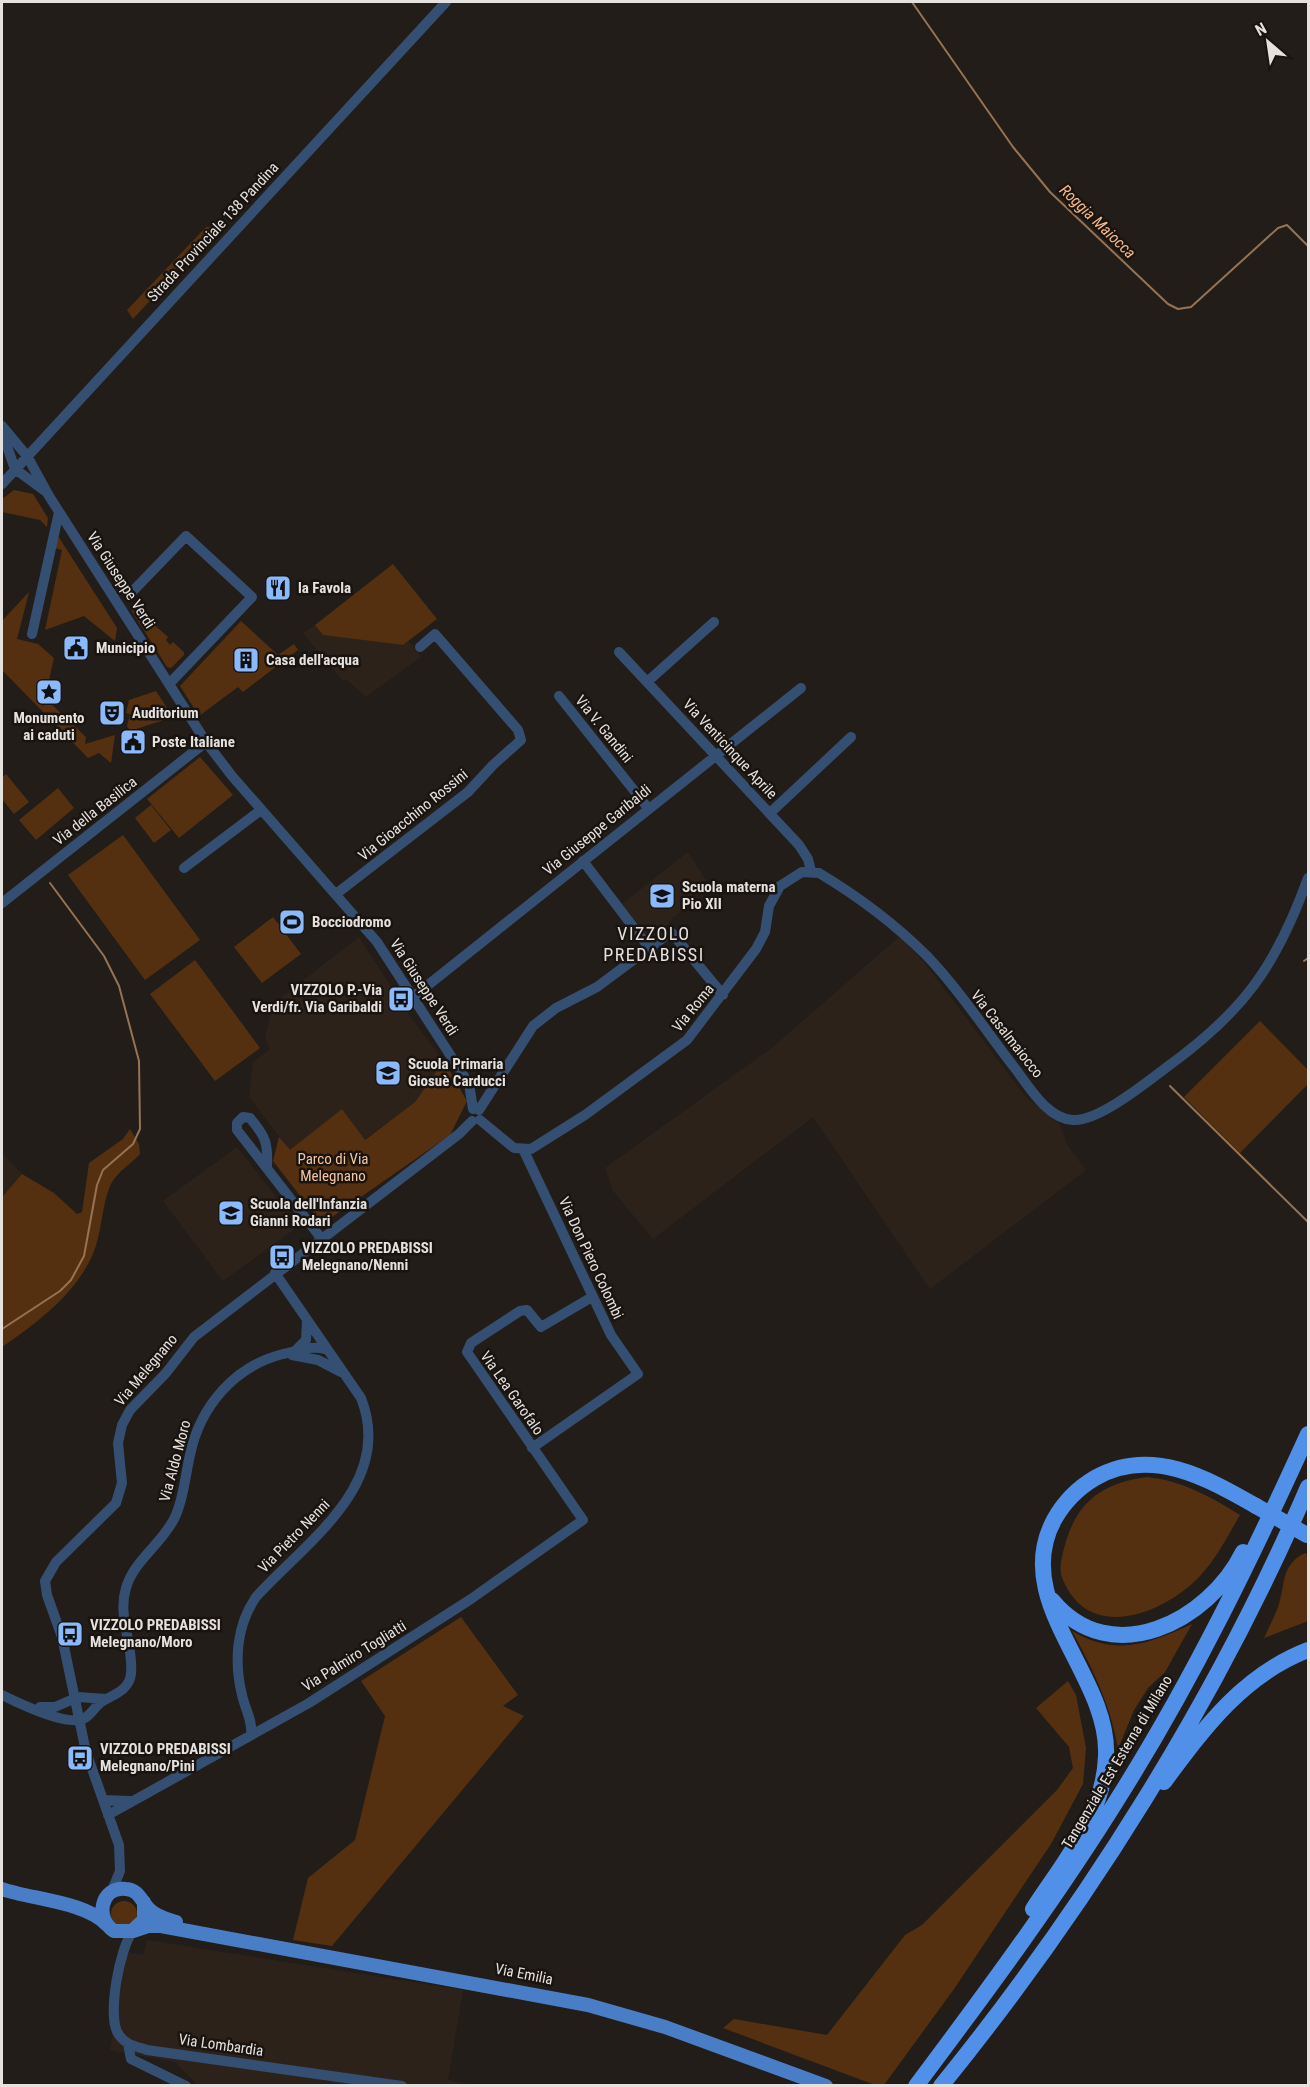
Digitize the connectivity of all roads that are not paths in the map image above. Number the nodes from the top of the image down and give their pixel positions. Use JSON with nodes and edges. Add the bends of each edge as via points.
{"nodes":[{"id":1,"x":446,"y":2,"type":"edge"},
{"id":2,"x":2,"y":426,"type":"edge"},
{"id":3,"x":2,"y":432,"type":"edge"},
{"id":4,"x":27,"y":456,"type":"junction"},
{"id":5,"x":15,"y":469,"type":"junction"},
{"id":6,"x":2,"y":484,"type":"edge"},
{"id":7,"x":49,"y":496,"type":"junction"},
{"id":8,"x":59,"y":512,"type":"junction"},
{"id":9,"x":131,"y":593,"type":"dead end"},
{"id":10,"x":714,"y":622,"type":"dead end"},
{"id":11,"x":32,"y":634,"type":"dead end"},
{"id":12,"x":420,"y":647,"type":"dead end"},
{"id":13,"x":619,"y":651,"type":"dead end"},
{"id":14,"x":647,"y":682,"type":"junction"},
{"id":15,"x":170,"y":684,"type":"junction"},
{"id":16,"x":801,"y":688,"type":"dead end"},
{"id":17,"x":559,"y":696,"type":"dead end"},
{"id":18,"x":851,"y":737,"type":"dead end"},
{"id":19,"x":206,"y":742,"type":"junction"},
{"id":20,"x":715,"y":754,"type":"junction"},
{"id":21,"x":648,"y":808,"type":"junction"},
{"id":22,"x":261,"y":810,"type":"junction"},
{"id":23,"x":770,"y":813,"type":"junction"},
{"id":24,"x":583,"y":861,"type":"junction"},
{"id":25,"x":184,"y":868,"type":"dead end"},
{"id":26,"x":811,"y":871,"type":"junction"},
{"id":27,"x":1308,"y":878,"type":"edge"},
{"id":28,"x":336,"y":894,"type":"junction"},
{"id":29,"x":2,"y":903,"type":"edge"},
{"id":30,"x":650,"y":949,"type":"junction"},
{"id":31,"x":723,"y":995,"type":"junction"},
{"id":32,"x":413,"y":997,"type":"junction"},
{"id":33,"x":476,"y":1115,"type":"junction"},
{"id":34,"x":524,"y":1151,"type":"junction"},
{"id":35,"x":267,"y":1167,"type":"dead end"},
{"id":36,"x":321,"y":1238,"type":"junction"},
{"id":37,"x":275,"y":1273,"type":"junction"},
{"id":38,"x":592,"y":1297,"type":"junction"},
{"id":39,"x":306,"y":1318,"type":"junction"},
{"id":40,"x":328,"y":1350,"type":"junction"},
{"id":41,"x":295,"y":1351,"type":"junction"},
{"id":42,"x":282,"y":1355,"type":"junction"},
{"id":43,"x":310,"y":1357,"type":"junction"},
{"id":44,"x":347,"y":1376,"type":"junction"},
{"id":45,"x":1308,"y":1432,"type":"edge"},
{"id":46,"x":532,"y":1448,"type":"junction"},
{"id":47,"x":1308,"y":1487,"type":"edge"},
{"id":48,"x":583,"y":1520,"type":"joint"},
{"id":49,"x":1308,"y":1535,"type":"edge"},
{"id":50,"x":1049,"y":1597,"type":"junction"},
{"id":51,"x":1308,"y":1650,"type":"edge"},
{"id":52,"x":2,"y":1695,"type":"edge"},
{"id":53,"x":74,"y":1698,"type":"junction"},
{"id":54,"x":109,"y":1698,"type":"junction"},
{"id":55,"x":31,"y":1707,"type":"junction"},
{"id":56,"x":78,"y":1720,"type":"junction"},
{"id":57,"x":251,"y":1735,"type":"junction"},
{"id":58,"x":103,"y":1800,"type":"junction"},
{"id":59,"x":132,"y":1801,"type":"junction"},
{"id":60,"x":108,"y":1815,"type":"junction"},
{"id":61,"x":121,"y":1866,"type":"junction"},
{"id":62,"x":1088,"y":1886,"type":"junction"},
{"id":63,"x":2,"y":1889,"type":"edge"},
{"id":64,"x":110,"y":1893,"type":"junction"},
{"id":65,"x":140,"y":1897,"type":"junction"},
{"id":66,"x":59,"y":1904,"type":"junction"},
{"id":67,"x":108,"y":1926,"type":"junction"},
{"id":68,"x":133,"y":1931,"type":"junction"},
{"id":69,"x":206,"y":1934,"type":"junction"},
{"id":70,"x":122,"y":1957,"type":"junction"},
{"id":71,"x":979,"y":2001,"type":"junction"},
{"id":72,"x":128,"y":2044,"type":"junction"},
{"id":73,"x":368,"y":2083,"type":"edge"},
{"id":74,"x":186,"y":2085,"type":"edge"},
{"id":75,"x":402,"y":2085,"type":"edge"},
{"id":76,"x":826,"y":2085,"type":"edge"},
{"id":77,"x":916,"y":2085,"type":"edge"},
{"id":78,"x":941,"y":2085,"type":"edge"}],
"edges":[{"from":1,"to":4,"type":"street","name":"Strada Provinciale 138 Pandina"},
{"from":2,"to":4,"type":"street","name":"Via Giuseppe Verdi"},
{"from":3,"to":5,"type":"street"},
{"from":4,"to":5,"type":"street","name":"Strada Provinciale 138 Pandina"},
{"from":4,"to":7,"type":"street","name":"Via Giuseppe Verdi"},
{"from":5,"to":6,"type":"street","name":"Strada Provinciale 138 Pandina"},
{"from":5,"to":7,"type":"street"},
{"from":7,"to":8,"type":"street","name":"Via Giuseppe Verdi"},
{"from":8,"to":11,"type":"street"},
{"from":8,"to":15,"type":"street","name":"Via Giuseppe Verdi"},
{"from":9,"to":15,"type":"street","via":[[186,536],[252,597]]},
{"from":10,"to":14,"type":"street"},
{"from":12,"to":28,"type":"street","name":"Via Gioacchino Rossini","via":[[435,634],[518,730],[521,740],[468,792]]},
{"from":13,"to":14,"type":"street","name":"Via Venticinque Aprile"},
{"from":14,"to":20,"type":"street","name":"Via Venticinque Aprile"},
{"from":15,"to":19,"type":"street","name":"Via Giuseppe Verdi"},
{"from":16,"to":20,"type":"street","name":"Via Giuseppe Garibaldi"},
{"from":17,"to":21,"type":"street","name":"Via V. Gandini"},
{"from":18,"to":23,"type":"street"},
{"from":19,"to":22,"type":"street","name":"Via Giuseppe Verdi"},
{"from":19,"to":29,"type":"street","name":"Via della Basilica"},
{"from":20,"to":21,"type":"street","name":"Via Giuseppe Garibaldi"},
{"from":20,"to":23,"type":"street","name":"Via Venticinque Aprile"},
{"from":21,"to":24,"type":"street","name":"Via Giuseppe Garibaldi"},
{"from":22,"to":25,"type":"street"},
{"from":22,"to":28,"type":"street","name":"Via Giuseppe Verdi"},
{"from":23,"to":26,"type":"street","name":"Via Venticinque Aprile","via":[[806,854]]},
{"from":24,"to":30,"type":"street"},
{"from":24,"to":32,"type":"street","name":"Via Giuseppe Garibaldi"},
{"from":26,"to":27,"type":"street","name":"Via Casalmaiocco","via":[[878,911],[929,958],[1033,1092],[1062,1117],[1079,1120],[1137,1089],[1194,1048],[1240,1005],[1267,970],[1291,925]]},
{"from":26,"to":31,"type":"street","name":"Via Roma","via":[[789,878],[773,896],[762,940]]},
{"from":28,"to":32,"type":"street","name":"Via Giuseppe Verdi","via":[[377,942]]},
{"from":30,"to":31,"type":"street","name":"Via Melegnano","via":[[671,932]]},
{"from":30,"to":33,"type":"street","name":"Via Melegnano","via":[[533,1026]]},
{"from":31,"to":34,"type":"street","name":"Via Roma","via":[[698,1029],[677,1049],[536,1147]]},
{"from":32,"to":33,"type":"street","name":"Via Giuseppe Verdi","via":[[469,1084]]},
{"from":33,"to":34,"type":"street","via":[[511,1147]]},
{"from":33,"to":36,"type":"street","name":"Via Melegnano","via":[[459,1134]]},
{"from":34,"to":38,"type":"street","name":"Via Don Piero Colombi"},
{"from":35,"to":36,"type":"street"},
{"from":36,"to":37,"type":"street","name":"Via Melegnano"},
{"from":37,"to":39,"type":"street","name":"Via Pietro Nenni"},
{"from":37,"to":53,"type":"street","name":"Via Melegnano","via":[[198,1333],[130,1410],[118,1436],[122,1480],[119,1497],[48,1572],[46,1592],[60,1628]]},
{"from":38,"to":46,"type":"street","name":"Via Don Piero Colombi","via":[[611,1335],[639,1374]]},
{"from":38,"to":46,"type":"street","name":"Via Lea Garofalo","via":[[541,1327],[527,1310],[520,1311],[468,1347],[468,1356]]},
{"from":39,"to":40,"type":"street","name":"Via Pietro Nenni"},
{"from":39,"to":41,"type":"street","via":[[308,1336]]},
{"from":40,"to":41,"type":"street","name":"Via Aldo Moro","via":[[318,1347]]},
{"from":40,"to":43,"type":"street","name":"Via Aldo Moro"},
{"from":40,"to":44,"type":"street","name":"Via Pietro Nenni"},
{"from":41,"to":42,"type":"street","name":"Via Aldo Moro"},
{"from":42,"to":43,"type":"street","name":"Via Aldo Moro"},
{"from":42,"to":54,"type":"street","name":"Via Aldo Moro","via":[[264,1359],[236,1378],[218,1395],[198,1427],[176,1515],[126,1586],[123,1614],[131,1673],[123,1689]]},
{"from":43,"to":44,"type":"street","name":"Via Aldo Moro"},
{"from":44,"to":57,"type":"street","name":"Via Pietro Nenni","via":[[361,1398],[367,1418],[368,1443],[363,1467],[340,1510],[262,1590],[247,1611],[237,1659]]},
{"from":45,"to":50,"type":"highway","via":[[1237,1564],[1212,1596],[1184,1617],[1148,1632],[1111,1634],[1082,1625]]},
{"from":45,"to":71,"type":"highway","name":"Tangenziale Est Esterna di Milano","via":[[1232,1598],[1147,1751],[1059,1891]]},
{"from":46,"to":48,"type":"street","name":"Via Lea Garofalo"},
{"from":47,"to":62,"type":"highway","via":[[1220,1667]]},
{"from":48,"to":57,"type":"street","name":"Via Palmiro Togliatti","via":[[439,1620]]},
{"from":49,"to":50,"type":"highway","bridge":true,"via":[[1205,1478],[1168,1466],[1136,1464],[1101,1475],[1060,1509],[1043,1557]]},
{"from":50,"to":71,"type":"highway","via":[[1103,1721],[1103,1786],[1088,1826],[1006,1950]]},
{"from":51,"to":62,"type":"highway","via":[[1261,1674],[1224,1706]]},
{"from":52,"to":55,"type":"street"},
{"from":53,"to":54,"type":"street"},
{"from":53,"to":55,"type":"street","via":[[55,1707]]},
{"from":53,"to":56,"type":"street","name":"Via Melegnano"},
{"from":54,"to":56,"type":"street","name":"Via Aldo Moro"},
{"from":55,"to":56,"type":"street","via":[[64,1720]]},
{"from":56,"to":58,"type":"street","name":"Via Melegnano"},
{"from":57,"to":59,"type":"street","name":"Via Palmiro Togliatti"},
{"from":58,"to":59,"type":"street"},
{"from":58,"to":60,"type":"street","name":"Via Melegnano"},
{"from":59,"to":60,"type":"street","name":"Via Palmiro Togliatti"},
{"from":60,"to":61,"type":"street","name":"Via Melegnano","via":[[119,1845]]},
{"from":61,"to":64,"type":"street"},
{"from":61,"to":65,"type":"street","name":"Via Melegnano"},
{"from":62,"to":78,"type":"highway","via":[[1026,1977]]},
{"from":63,"to":66,"type":"main road"},
{"from":64,"to":65,"type":"main road","via":[[124,1889]]},
{"from":64,"to":66,"type":"main road","via":[[87,1904]]},
{"from":64,"to":67,"type":"main road","via":[[102,1908]]},
{"from":65,"to":68,"type":"main road","via":[[145,1918]]},
{"from":65,"to":69,"type":"main road","name":"Via Emilia","via":[[163,1918]]},
{"from":66,"to":67,"type":"main road","via":[[95,1915]]},
{"from":67,"to":68,"type":"main road","via":[[122,1933]]},
{"from":67,"to":70,"type":"street","via":[[120,1944]]},
{"from":68,"to":69,"type":"main road","name":"Via Emilia","via":[[154,1925]]},
{"from":68,"to":70,"type":"street"},
{"from":69,"to":76,"type":"main road","name":"Via Emilia","via":[[588,2004],[665,2027]]},
{"from":70,"to":72,"type":"street","via":[[112,2015],[118,2034]]},
{"from":71,"to":77,"type":"highway","name":"Tangenziale Est Esterna di Milano"},
{"from":72,"to":73,"type":"street","name":"Via Lombardia"},
{"from":72,"to":74,"type":"street","via":[[131,2059]]},
{"from":73,"to":75,"type":"street","name":"Via Lombardia"}]}
